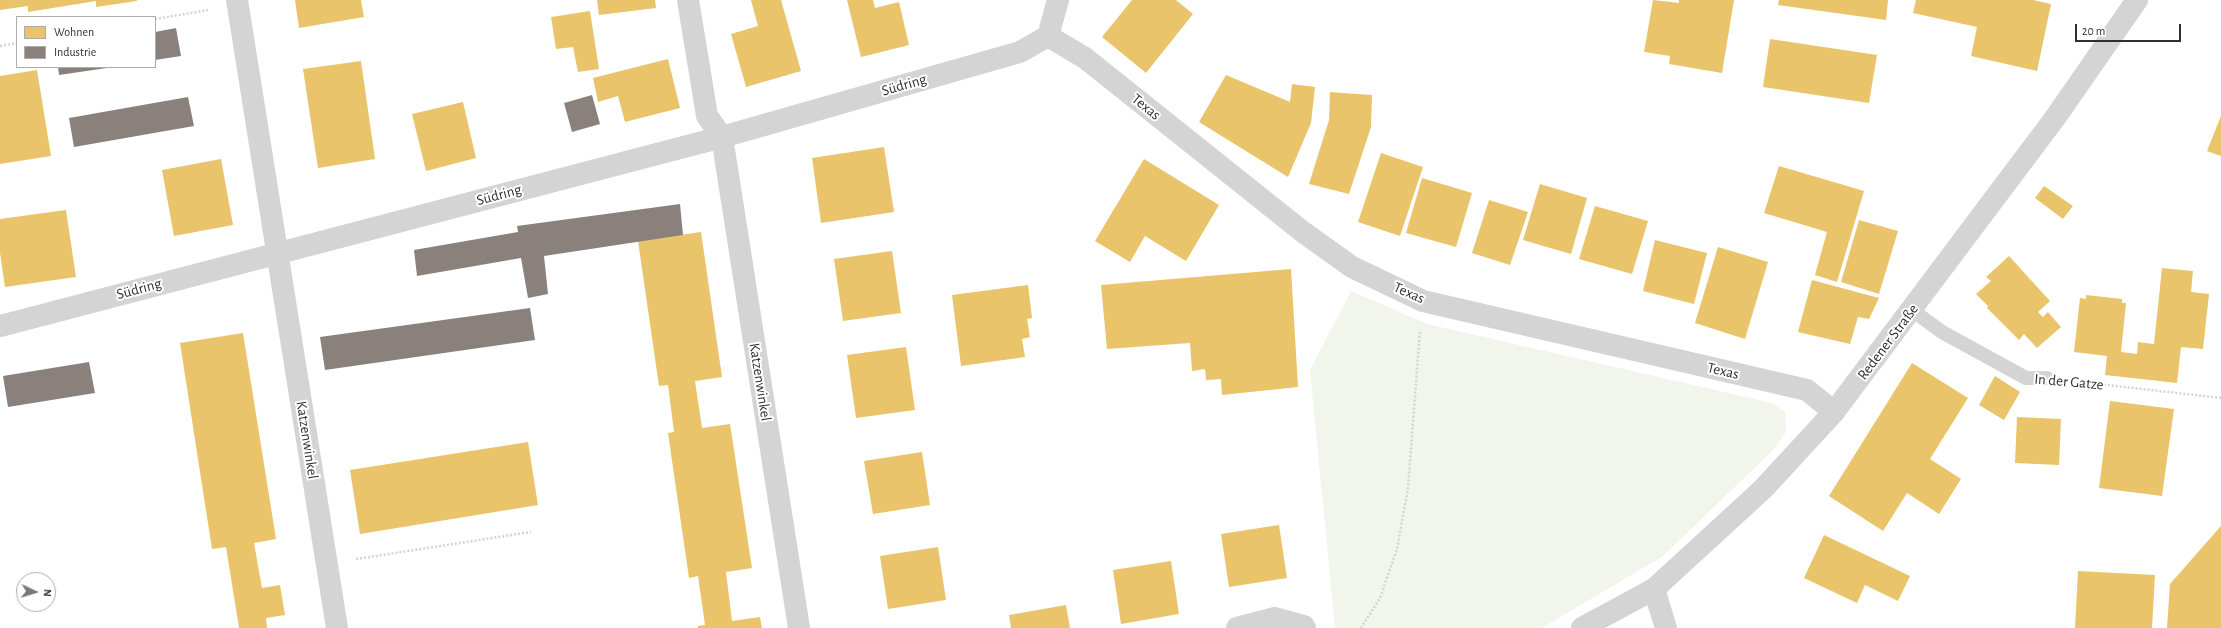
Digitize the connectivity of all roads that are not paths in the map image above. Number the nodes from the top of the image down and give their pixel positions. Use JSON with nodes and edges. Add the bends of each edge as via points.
{"nodes":[{"id":1,"x":688,"y":0,"type":"edge"},
{"id":2,"x":1058,"y":0,"type":"edge"},
{"id":3,"x":2137,"y":0,"type":"edge"},
{"id":4,"x":237,"y":2,"type":"edge"},
{"id":5,"x":1048,"y":36,"type":"junction"},
{"id":6,"x":722,"y":137,"type":"junction"},
{"id":7,"x":277,"y":253,"type":"junction"},
{"id":8,"x":1912,"y":310,"type":"junction"},
{"id":9,"x":0,"y":326,"type":"edge"},
{"id":10,"x":2047,"y":378,"type":"road end"},
{"id":11,"x":1834,"y":412,"type":"junction"},
{"id":12,"x":1654,"y":589,"type":"junction"},
{"id":13,"x":337,"y":628,"type":"edge"},
{"id":14,"x":798,"y":628,"type":"edge"},
{"id":15,"x":1237,"y":628,"type":"edge"},
{"id":16,"x":1305,"y":628,"type":"edge"},
{"id":17,"x":1582,"y":628,"type":"edge"},
{"id":18,"x":1666,"y":628,"type":"edge"}],
"edges":[{"from":1,"to":6,"type":"street","via":[[708,116]]},
{"from":2,"to":5,"type":"street"},
{"from":3,"to":8,"type":"street","name":"Redener Straße","via":[[2055,118]]},
{"from":4,"to":7,"type":"street"},
{"from":5,"to":6,"type":"street","name":"Südring","via":[[1020,52]]},
{"from":5,"to":11,"type":"street","name":"Texas","via":[[1085,58],[1303,232],[1352,267],[1423,301],[1807,390]]},
{"from":6,"to":7,"type":"street","name":"Südring"},
{"from":6,"to":14,"type":"street","name":"Katzenwinkel"},
{"from":7,"to":9,"type":"street","name":"Südring"},
{"from":7,"to":13,"type":"street","name":"Katzenwinkel"},
{"from":8,"to":10,"type":"lane","name":"In der Gatze","via":[[1942,332],[2026,378]]},
{"from":8,"to":11,"type":"street","name":"Redener Straße"},
{"from":11,"to":12,"type":"street","name":"Redener Straße","via":[[1763,489]]},
{"from":12,"to":17,"type":"street","name":"Redener Straße"},
{"from":12,"to":18,"type":"street"},
{"from":15,"to":16,"type":"street","via":[[1274,618]]}]}
